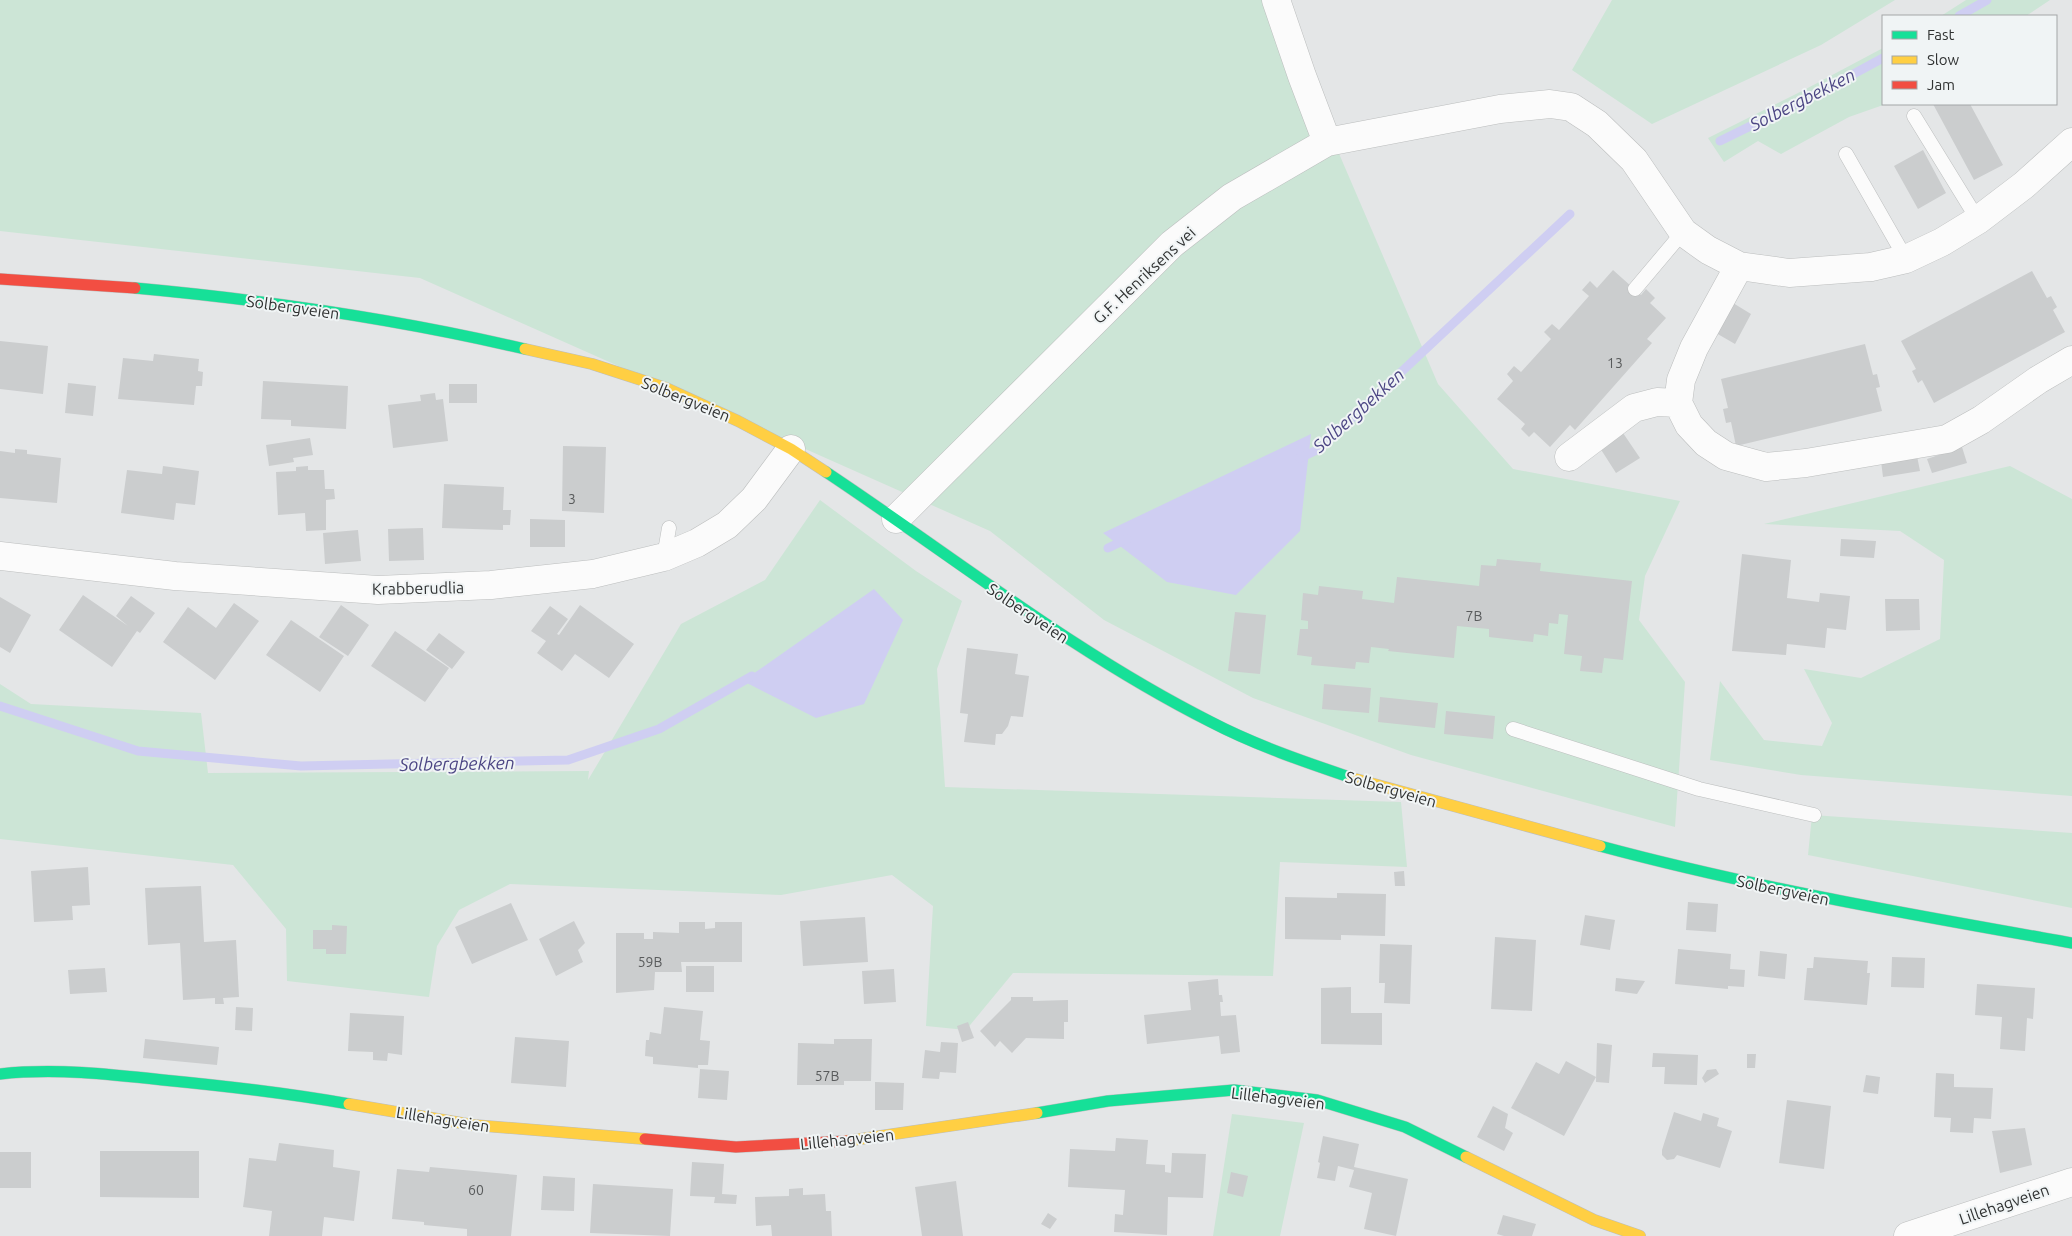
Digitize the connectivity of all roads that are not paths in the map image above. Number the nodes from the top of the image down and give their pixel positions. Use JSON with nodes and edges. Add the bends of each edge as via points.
{"nodes":[{"id":1,"x":1276,"y":0,"type":"edge"},
{"id":2,"x":1914,"y":116,"type":"dead end"},
{"id":3,"x":1328,"y":142,"type":"junction"},
{"id":4,"x":2072,"y":142,"type":"edge"},
{"id":5,"x":1846,"y":154,"type":"dead end"},
{"id":6,"x":1978,"y":220,"type":"junction"},
{"id":7,"x":1683,"y":232,"type":"junction"},
{"id":8,"x":1906,"y":260,"type":"junction"},
{"id":9,"x":1739,"y":266,"type":"junction"},
{"id":10,"x":0,"y":279,"type":"edge"},
{"id":11,"x":1634,"y":289,"type":"dead end"},
{"id":12,"x":2072,"y":360,"type":"edge"},
{"id":13,"x":1678,"y":403,"type":"junction"},
{"id":14,"x":791,"y":448,"type":"junction"},
{"id":15,"x":1569,"y":457,"type":"dead end"},
{"id":16,"x":896,"y":519,"type":"junction"},
{"id":17,"x":669,"y":528,"type":"dead end"},
{"id":18,"x":0,"y":556,"type":"edge"},
{"id":19,"x":664,"y":557,"type":"junction"},
{"id":20,"x":1513,"y":729,"type":"dead end"},
{"id":21,"x":1814,"y":816,"type":"dead end"},
{"id":22,"x":2072,"y":943,"type":"edge"},
{"id":23,"x":0,"y":1064,"type":"edge"},
{"id":24,"x":13,"y":1073,"type":"edge"},
{"id":25,"x":2072,"y":1182,"type":"edge"},
{"id":26,"x":1640,"y":1236,"type":"edge"},
{"id":27,"x":1908,"y":1236,"type":"edge"}],
"edges":[{"from":1,"to":3,"type":"street"},
{"from":2,"to":6,"type":"lane"},
{"from":3,"to":7,"type":"street","via":[[1500,109],[1550,104],[1572,107],[1597,124],[1634,160]]},
{"from":3,"to":16,"type":"street","name":"G.F. Henriksens vei","via":[[1232,197],[1172,244]]},
{"from":4,"to":6,"type":"street"},
{"from":5,"to":8,"type":"lane"},
{"from":6,"to":8,"type":"street"},
{"from":7,"to":9,"type":"street"},
{"from":7,"to":11,"type":"lane"},
{"from":8,"to":9,"type":"street","via":[[1872,267],[1789,273]]},
{"from":9,"to":13,"type":"street","via":[[1694,348],[1681,380]]},
{"from":10,"to":14,"type":"street","name":"Solbergveien","via":[[219,296],[358,316],[492,341],[592,364],[666,388]]},
{"from":12,"to":13,"type":"street","via":[[1947,439],[1806,463],[1766,467],[1726,456],[1706,443],[1690,426]]},
{"from":13,"to":15,"type":"street","via":[[1657,402],[1634,408]]},
{"from":14,"to":16,"type":"street","name":"Solbergveien"},
{"from":14,"to":19,"type":"street","name":"Krabberudlia","via":[[754,499],[727,525]]},
{"from":16,"to":22,"type":"street","name":"Solbergveien","via":[[1088,653],[1159,695],[1212,723],[1351,778],[1685,869],[1864,907]]},
{"from":17,"to":19,"type":"lane"},
{"from":18,"to":19,"type":"street","name":"Krabberudlia","via":[[175,576],[378,590],[491,586],[584,575]]},
{"from":20,"to":21,"type":"lane","via":[[1699,789]]},
{"from":23,"to":24,"type":"street","name":"Lillehagveien"},
{"from":24,"to":26,"type":"street","name":"Lillehagveien","via":[[105,1074],[281,1092],[473,1125],[736,1147],[835,1143],[1108,1101],[1234,1090],[1317,1100],[1405,1127],[1594,1220]]},
{"from":25,"to":27,"type":"street","name":"Lillehagveien"}]}
